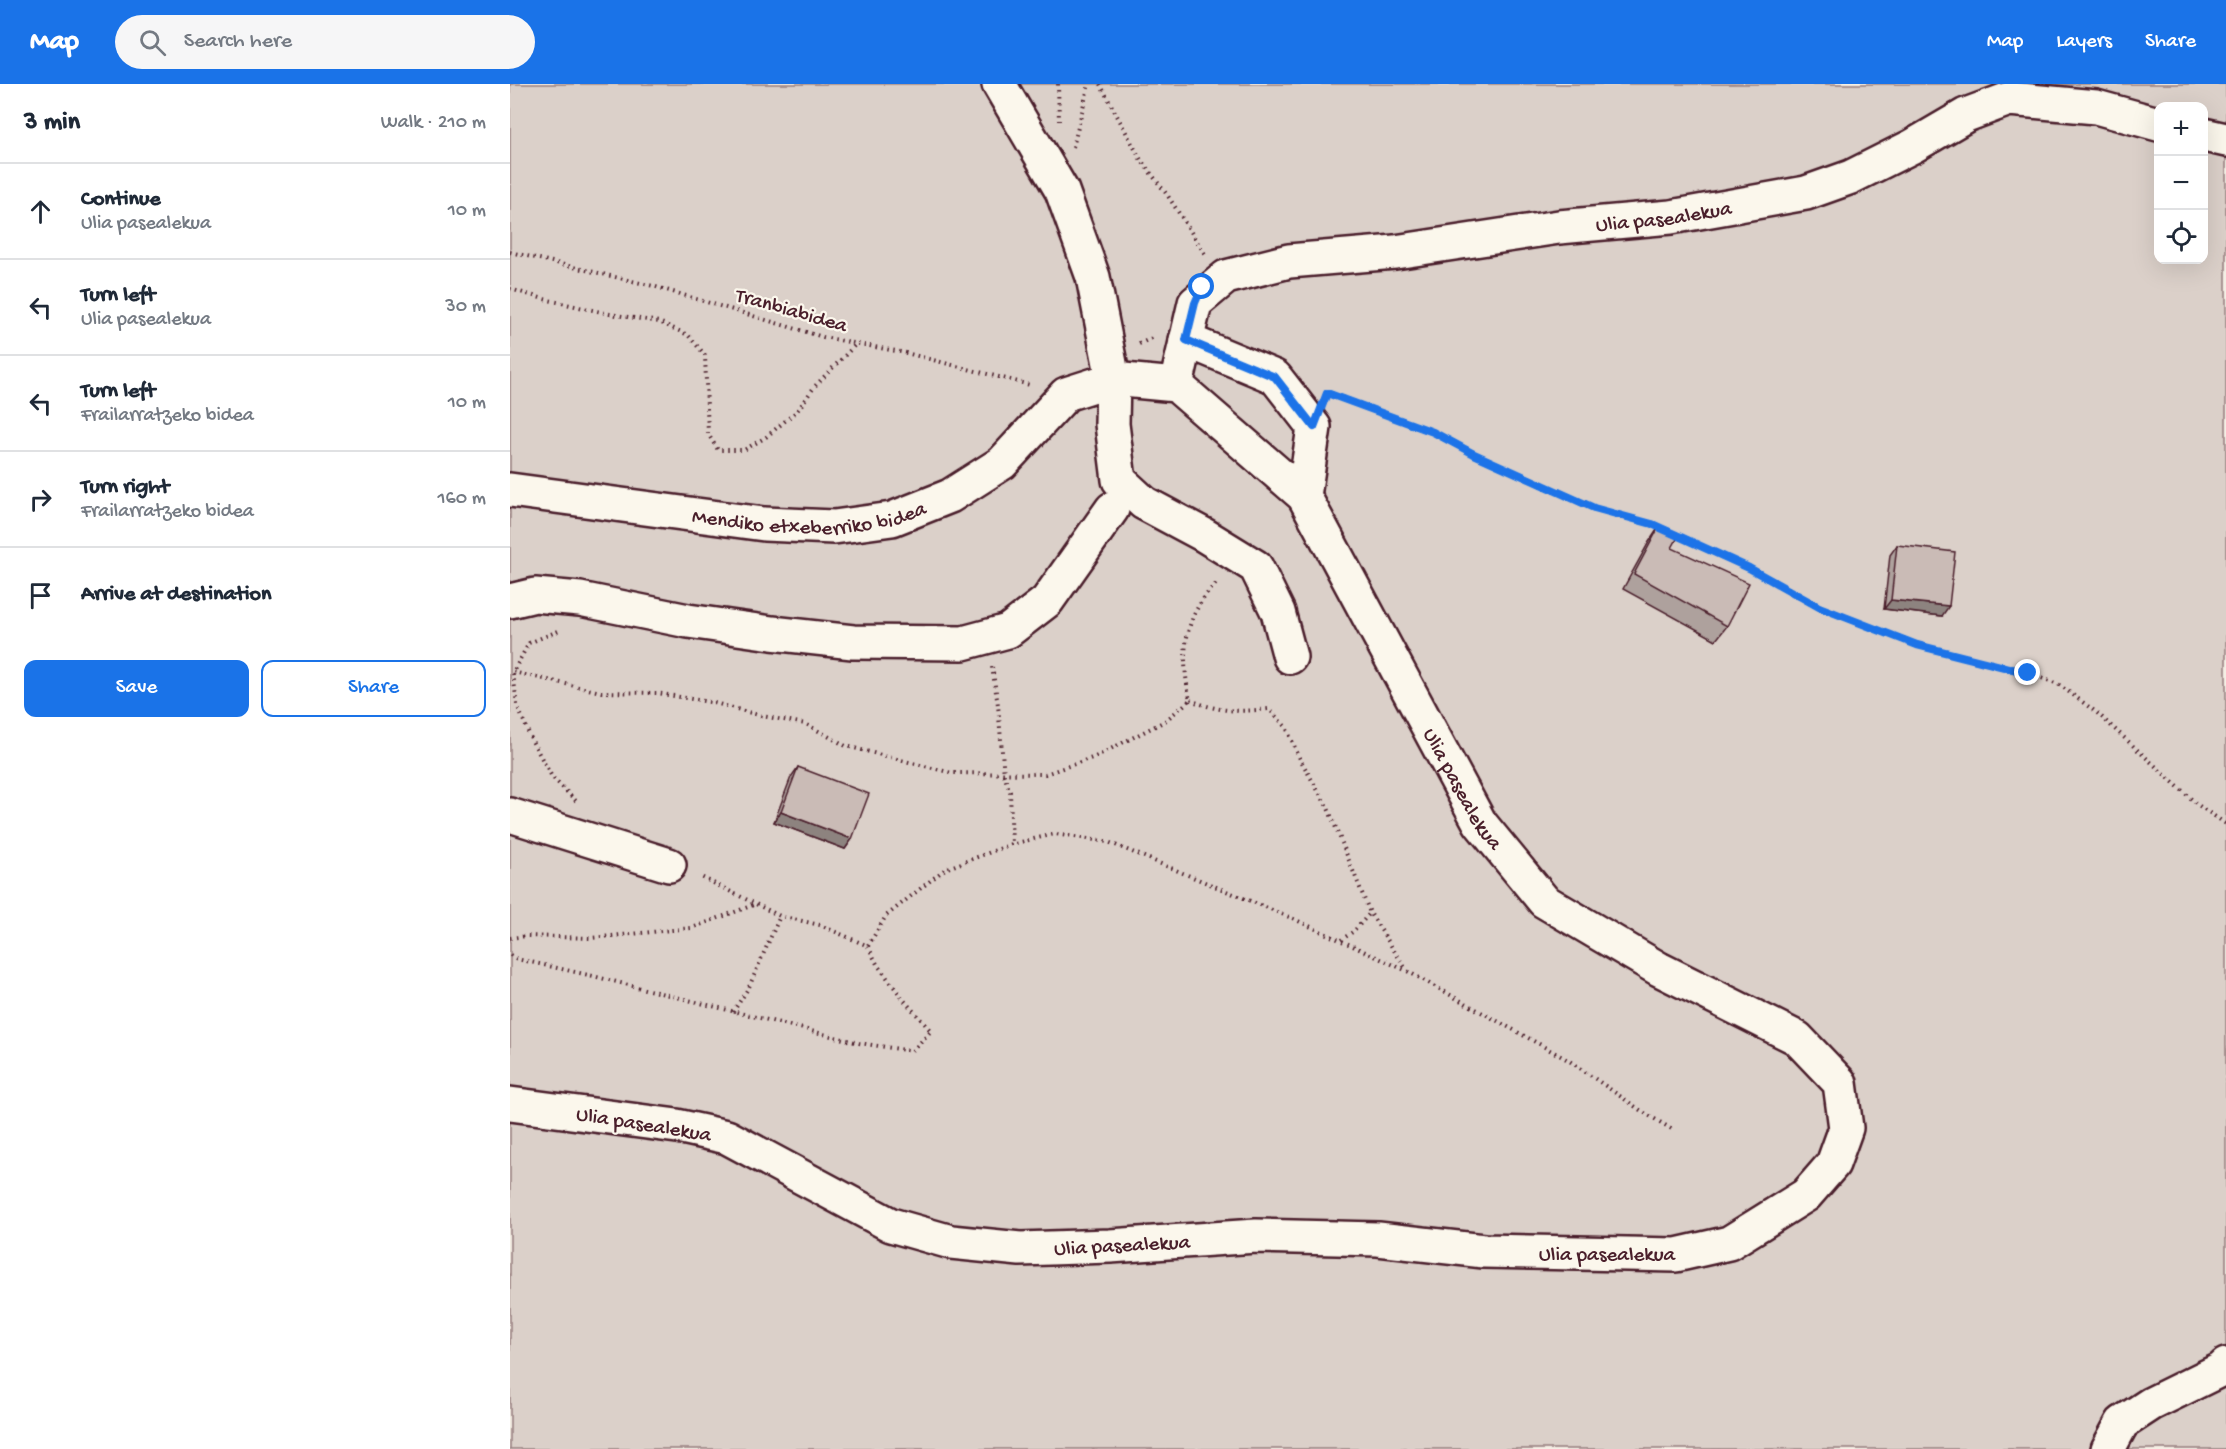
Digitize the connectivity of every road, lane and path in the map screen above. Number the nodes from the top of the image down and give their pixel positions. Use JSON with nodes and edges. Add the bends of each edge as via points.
{"nodes":[{"id":1,"x":999,"y":84,"type":"edge"},
{"id":2,"x":1089,"y":84,"type":"edge"},
{"id":3,"x":1100,"y":84,"type":"edge"},
{"id":4,"x":2154,"y":123,"type":"edge"},
{"id":5,"x":2208,"y":136,"type":"edge"},
{"id":6,"x":2226,"y":140,"type":"edge"},
{"id":7,"x":1062,"y":191,"type":"junction"},
{"id":8,"x":510,"y":252,"type":"edge"},
{"id":9,"x":510,"y":288,"type":"edge"},
{"id":10,"x":1195,"y":303,"type":"junction"},
{"id":11,"x":1186,"y":340,"type":"junction"},
{"id":12,"x":856,"y":343,"type":"junction"},
{"id":13,"x":1136,"y":345,"type":"dead end"},
{"id":14,"x":1113,"y":379,"type":"junction"},
{"id":15,"x":1176,"y":385,"type":"junction"},
{"id":16,"x":1065,"y":394,"type":"junction"},
{"id":17,"x":1314,"y":427,"type":"junction"},
{"id":18,"x":510,"y":490,"type":"edge"},
{"id":19,"x":1304,"y":496,"type":"junction"},
{"id":20,"x":1112,"y":509,"type":"dead end"},
{"id":21,"x":1219,"y":581,"type":"dead end"},
{"id":22,"x":510,"y":601,"type":"edge"},
{"id":23,"x":562,"y":629,"type":"dead end"},
{"id":24,"x":987,"y":637,"type":"junction"},
{"id":25,"x":1290,"y":657,"type":"dead end"},
{"id":26,"x":513,"y":672,"type":"junction"},
{"id":27,"x":1190,"y":700,"type":"junction"},
{"id":28,"x":1004,"y":775,"type":"junction"},
{"id":29,"x":552,"y":777,"type":"dead end"},
{"id":30,"x":510,"y":815,"type":"edge"},
{"id":31,"x":2226,"y":824,"type":"edge"},
{"id":32,"x":1012,"y":844,"type":"junction"},
{"id":33,"x":669,"y":865,"type":"joint"},
{"id":34,"x":756,"y":904,"type":"junction"},
{"id":35,"x":1370,"y":914,"type":"junction"},
{"id":36,"x":780,"y":916,"type":"junction"},
{"id":37,"x":510,"y":938,"type":"edge"},
{"id":38,"x":1341,"y":940,"type":"junction"},
{"id":39,"x":868,"y":946,"type":"junction"},
{"id":40,"x":510,"y":955,"type":"edge"},
{"id":41,"x":1407,"y":971,"type":"junction"},
{"id":42,"x":734,"y":1012,"type":"junction"},
{"id":43,"x":510,"y":1104,"type":"edge"},
{"id":44,"x":1675,"y":1131,"type":"dead end"},
{"id":45,"x":2226,"y":1365,"type":"edge"},
{"id":46,"x":2108,"y":1449,"type":"edge"}],
"edges":[{"from":1,"to":7,"type":"street"},
{"from":2,"to":7,"type":"path"},
{"from":3,"to":10,"type":"path","via":[[1141,160],[1209,261],[1210,272]]},
{"from":4,"to":10,"type":"street","name":"Ulia pasealekua","via":[[2096,107],[2009,99],[1966,115],[1851,177],[1806,193],[1671,217],[1559,227],[1395,252],[1289,261],[1226,277]]},
{"from":5,"to":6,"type":"street"},
{"from":7,"to":14,"type":"street","via":[[1093,277]]},
{"from":8,"to":12,"type":"path","name":"Tranbiabidea","via":[[653,285],[823,337]]},
{"from":9,"to":12,"type":"path","via":[[544,299],[659,322],[688,335],[705,355],[708,434],[718,450],[744,450],[766,437],[797,411]]},
{"from":10,"to":11,"type":"street"},
{"from":10,"to":13,"type":"path","via":[[1170,326]]},
{"from":11,"to":15,"type":"street"},
{"from":11,"to":17,"type":"street","via":[[1275,377]]},
{"from":12,"to":16,"type":"path","name":"Tranbiabidea"},
{"from":14,"to":15,"type":"street"},
{"from":14,"to":16,"type":"street"},
{"from":14,"to":25,"type":"street","via":[[1112,424],[1119,480],[1144,503],[1256,567],[1278,612]]},
{"from":15,"to":19,"type":"street","name":"Ulia pasealekua"},
{"from":16,"to":18,"type":"street","name":"Mendiko etxeberriko bidea","via":[[1002,463],[950,496],[892,519],[834,527],[764,524]]},
{"from":17,"to":19,"type":"street"},
{"from":17,"to":31,"type":"path","via":[[1327,393],[1433,432],[1594,508],[1652,524],[1749,568],[1819,607],[1917,645],[2058,684],[2096,712],[2198,805]]},
{"from":19,"to":43,"type":"street","name":"Ulia pasealekua","via":[[1480,822],[1544,901],[1659,969],[1797,1038],[1840,1083],[1846,1128],[1833,1164],[1806,1195],[1729,1243],[1676,1255],[1484,1251],[1378,1239],[1256,1236],[1020,1249],[951,1242],[891,1225],[727,1137],[677,1126]]},
{"from":20,"to":24,"type":"street","via":[[1047,601],[1008,631]]},
{"from":21,"to":27,"type":"path","via":[[1193,612],[1185,646],[1184,674]]},
{"from":22,"to":24,"type":"street","via":[[535,595],[580,599],[688,621],[853,642],[963,643]]},
{"from":23,"to":26,"type":"path","via":[[529,643]]},
{"from":24,"to":28,"type":"path"},
{"from":26,"to":28,"type":"path","via":[[601,692],[657,693],[715,704],[806,724],[846,746],[896,760],[952,773]]},
{"from":26,"to":29,"type":"path","via":[[517,705]]},
{"from":27,"to":28,"type":"path","via":[[1165,721],[1095,757],[1045,774]]},
{"from":27,"to":35,"type":"path","via":[[1213,709],[1269,709],[1286,727],[1328,808]]},
{"from":28,"to":32,"type":"path","via":[[1011,792]]},
{"from":30,"to":33,"type":"street"},
{"from":32,"to":38,"type":"path","via":[[1055,834],[1108,842]]},
{"from":32,"to":39,"type":"path","via":[[945,869],[886,916]]},
{"from":33,"to":34,"type":"path"},
{"from":34,"to":36,"type":"path"},
{"from":34,"to":37,"type":"path","via":[[692,928],[591,938]]},
{"from":35,"to":38,"type":"path"},
{"from":35,"to":41,"type":"path"},
{"from":36,"to":39,"type":"path","via":[[820,926]]},
{"from":36,"to":42,"type":"path"},
{"from":38,"to":41,"type":"path"},
{"from":39,"to":42,"type":"path","via":[[877,964],[931,1031],[912,1051],[860,1043]]},
{"from":40,"to":42,"type":"path"},
{"from":41,"to":44,"type":"path","via":[[1568,1060]]},
{"from":45,"to":46,"type":"street","via":[[2151,1404],[2122,1424]]}]}
